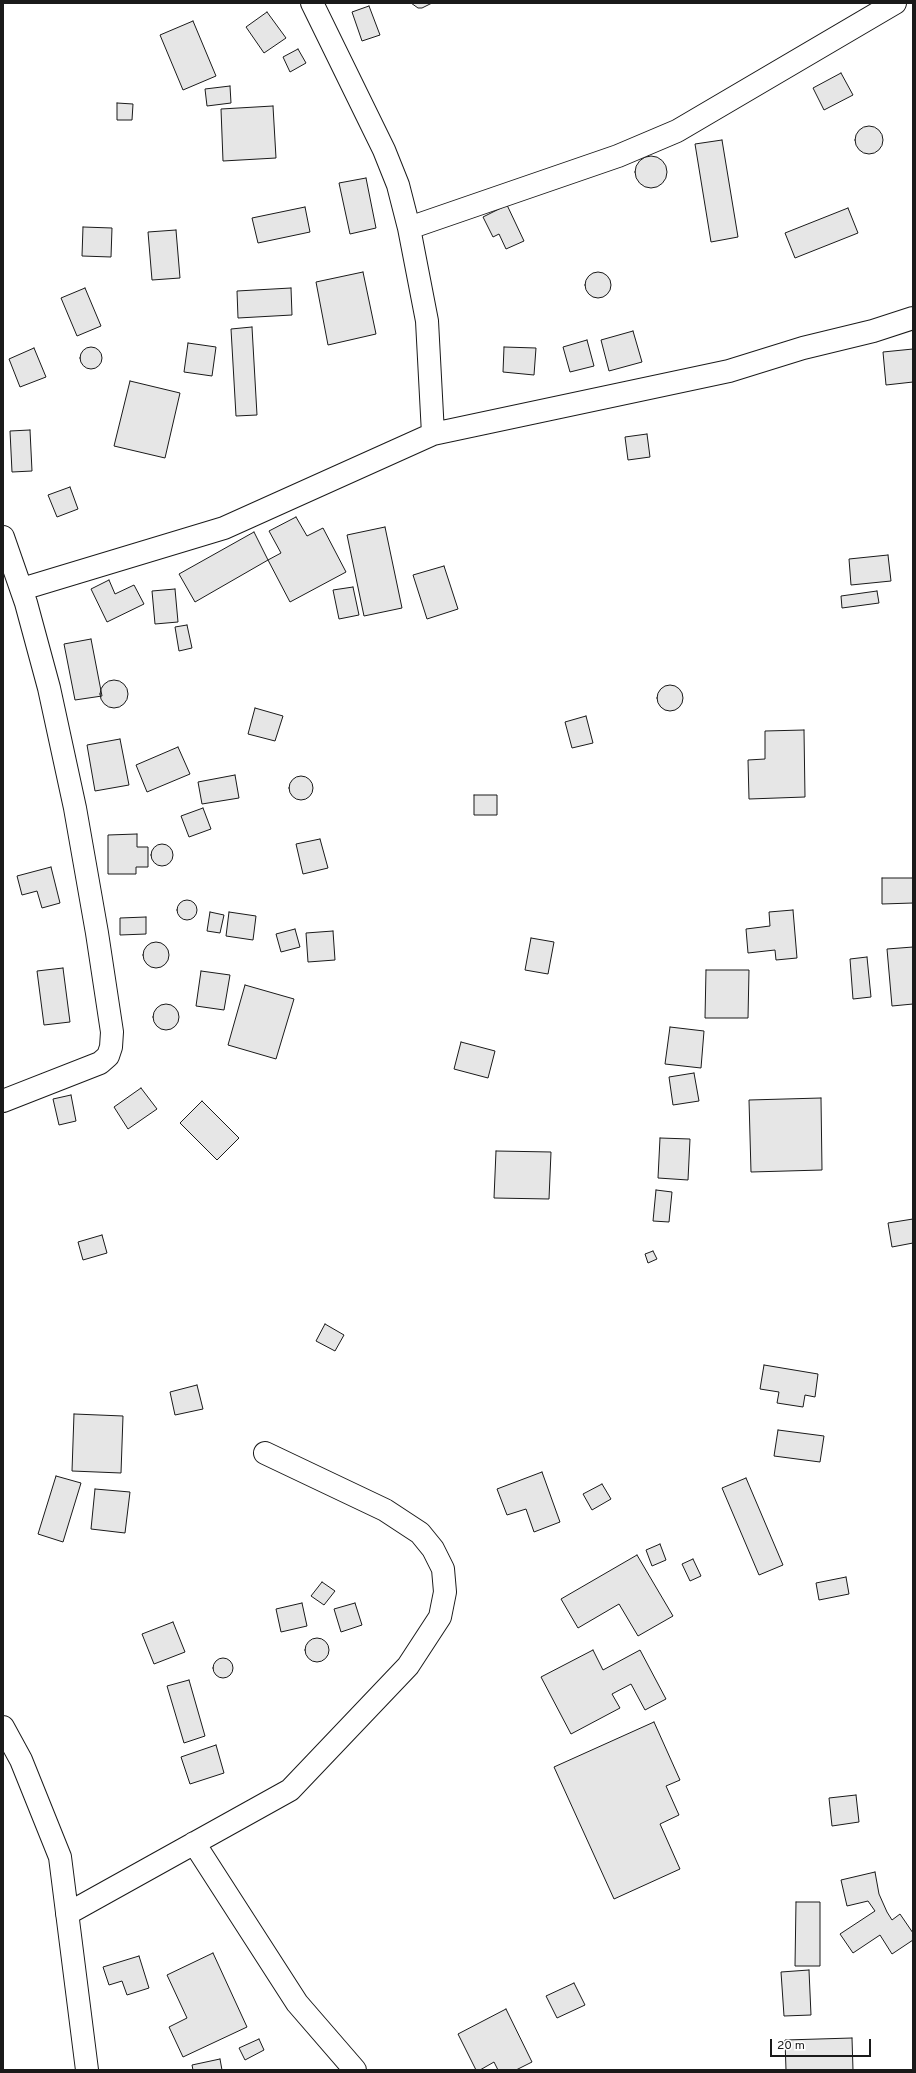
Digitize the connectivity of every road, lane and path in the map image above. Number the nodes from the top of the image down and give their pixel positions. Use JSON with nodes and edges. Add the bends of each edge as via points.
{"nodes":[{"id":1,"x":312,"y":3,"type":"edge"},
{"id":2,"x":895,"y":3,"type":"edge"},
{"id":3,"x":409,"y":228,"type":"junction"},
{"id":4,"x":913,"y":318,"type":"edge"},
{"id":5,"x":433,"y":434,"type":"junction"},
{"id":6,"x":3,"y":538,"type":"edge"},
{"id":7,"x":22,"y":589,"type":"junction"},
{"id":8,"x":3,"y":1101,"type":"edge"},
{"id":9,"x":265,"y":1453,"type":"dead end"},
{"id":10,"x":3,"y":1727,"type":"edge"},
{"id":11,"x":194,"y":1843,"type":"junction"},
{"id":12,"x":67,"y":1914,"type":"junction"},
{"id":13,"x":87,"y":2070,"type":"edge"},
{"id":14,"x":355,"y":2070,"type":"edge"}],
"edges":[{"from":1,"to":3,"type":"street","via":[[384,150],[398,185]]},
{"from":2,"to":3,"type":"street","via":[[677,131],[618,156]]},
{"from":3,"to":5,"type":"street","via":[[427,321]]},
{"from":4,"to":5,"type":"street","via":[[873,331],[803,348],[729,372]]},
{"from":5,"to":7,"type":"street","via":[[224,528]]},
{"from":6,"to":7,"type":"street"},
{"from":7,"to":8,"type":"street","via":[[49,688],[75,808],[112,1032],[108,1056],[100,1063]]},
{"from":9,"to":11,"type":"street","via":[[385,1510],[420,1533],[434,1549],[443,1569],[445,1592],[440,1617],[408,1666],[290,1790]]},
{"from":10,"to":12,"type":"street","via":[[21,1760],[60,1857]]},
{"from":11,"to":12,"type":"street"},
{"from":11,"to":14,"type":"street","via":[[298,2003]]},
{"from":12,"to":13,"type":"street"}]}
